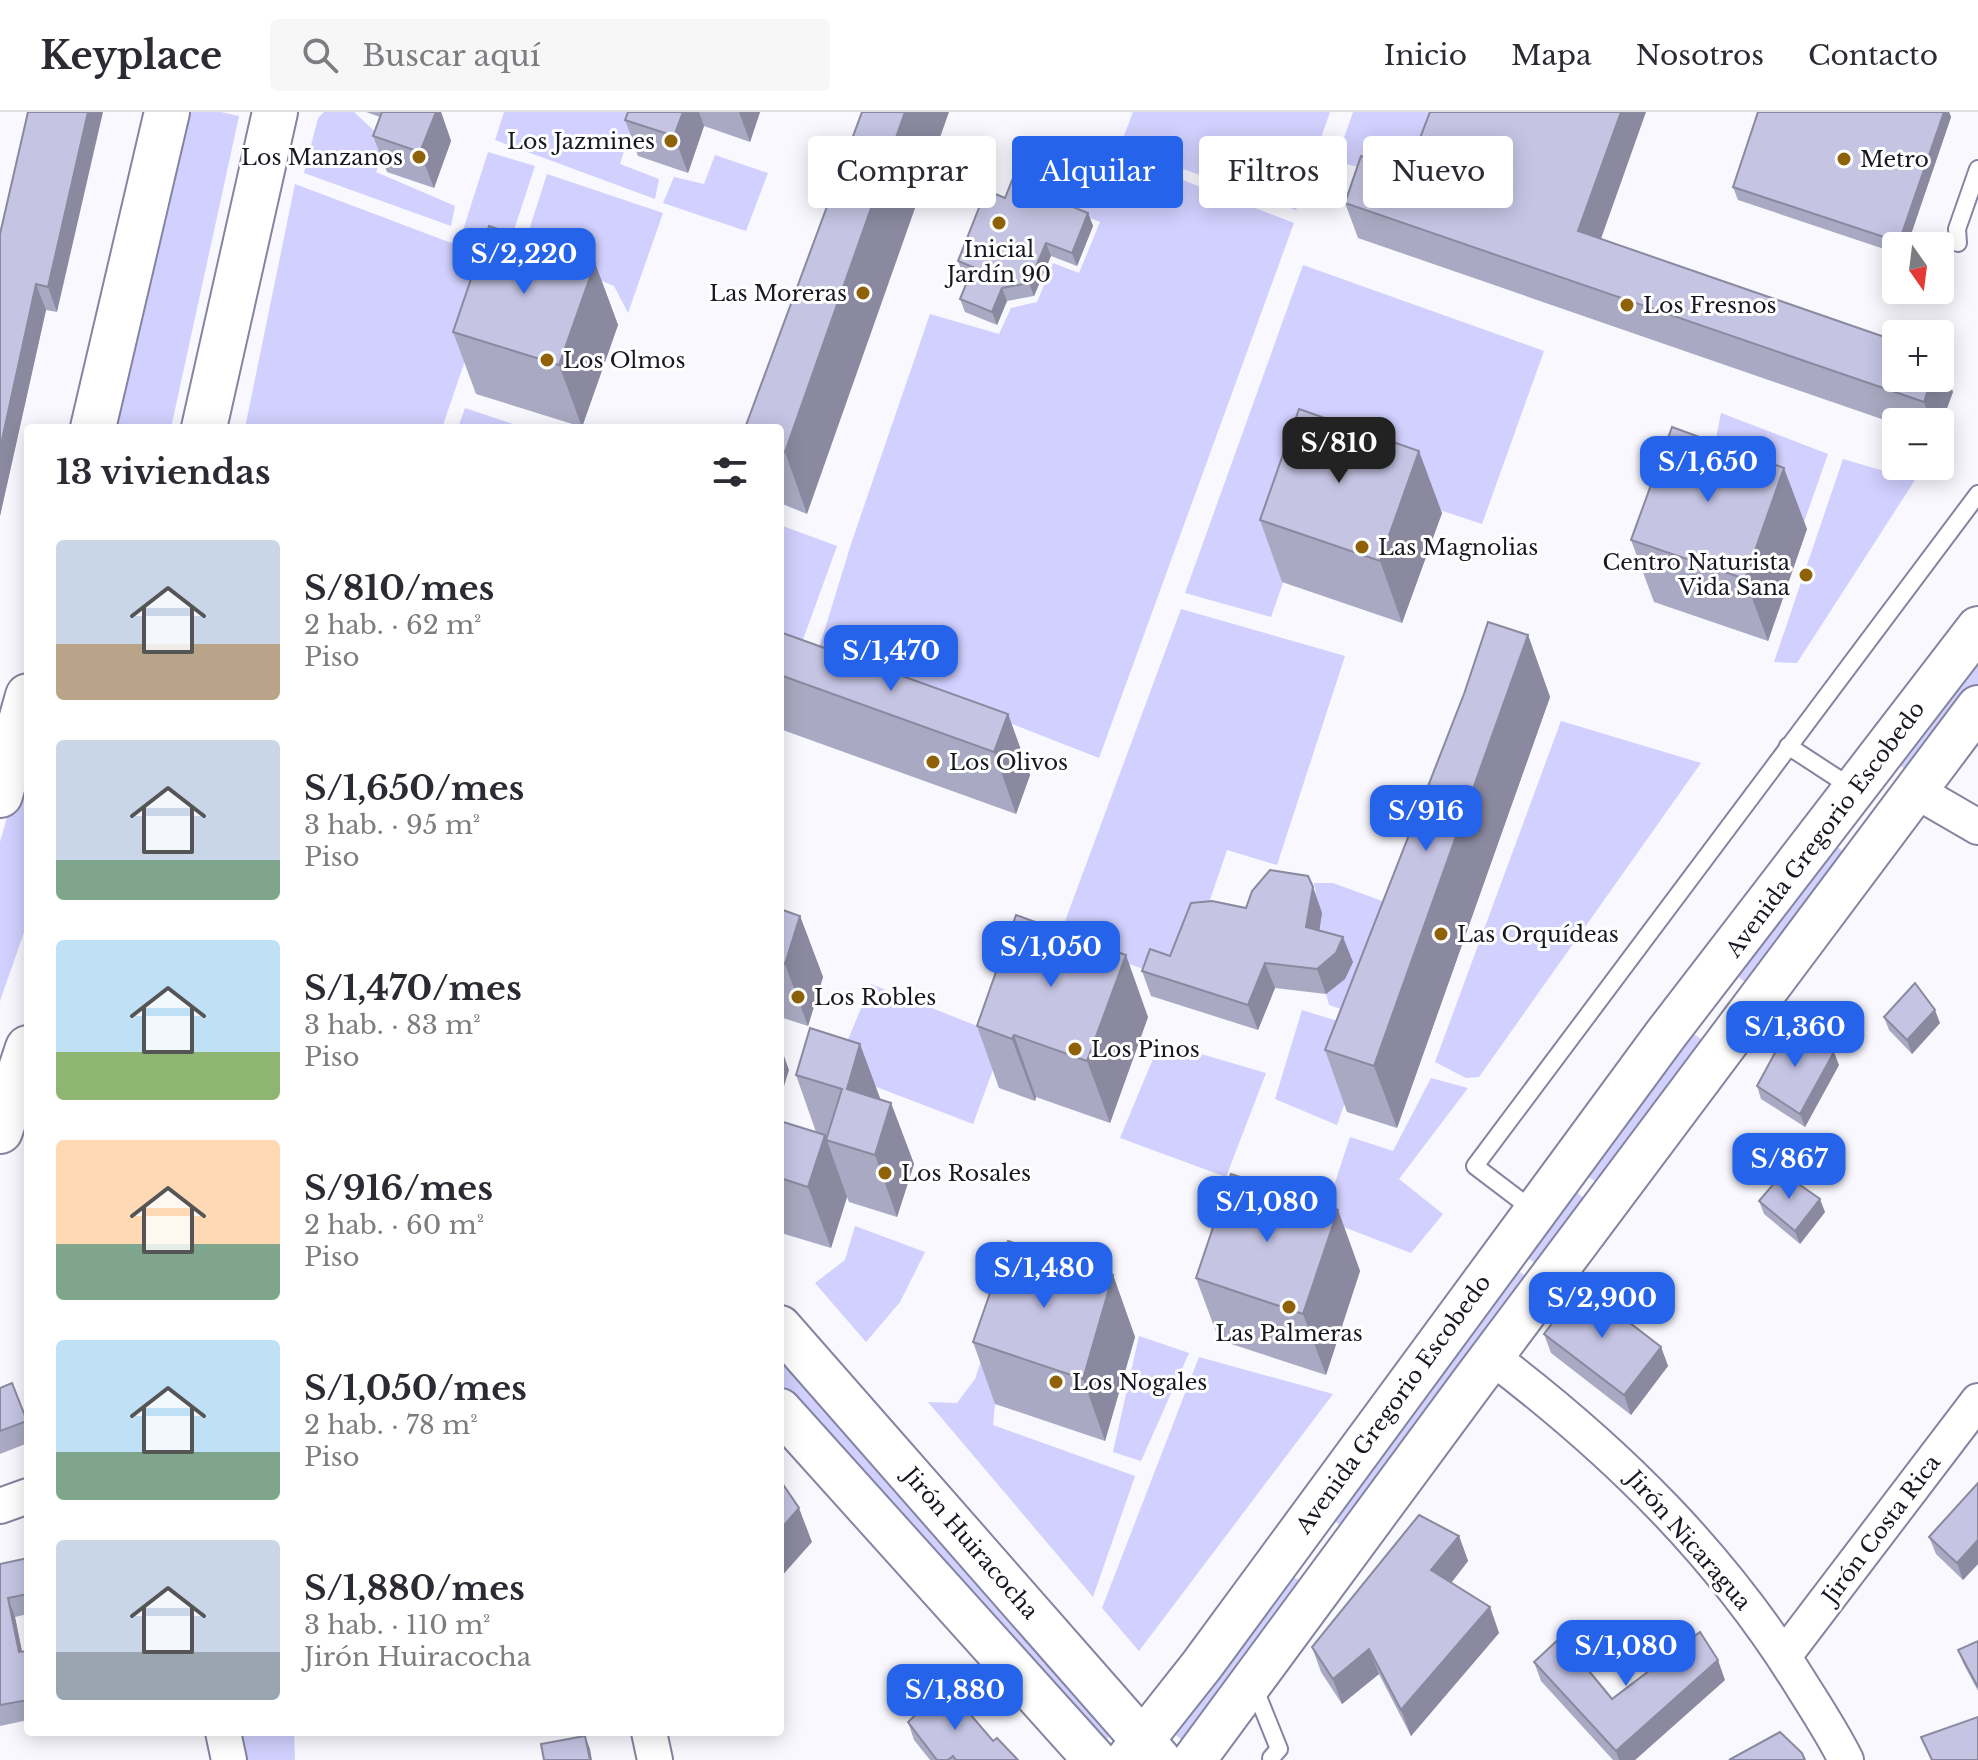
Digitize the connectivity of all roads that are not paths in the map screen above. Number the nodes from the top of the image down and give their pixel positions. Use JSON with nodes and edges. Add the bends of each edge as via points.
{"nodes":[{"id":1,"x":167,"y":112,"type":"edge"},
{"id":2,"x":275,"y":112,"type":"edge"},
{"id":3,"x":1978,"y":169,"type":"edge"},
{"id":4,"x":1958,"y":243,"type":"dead end"},
{"id":5,"x":94,"y":424,"type":"edge"},
{"id":6,"x":205,"y":424,"type":"edge"},
{"id":7,"x":1978,"y":494,"type":"edge"},
{"id":8,"x":1978,"y":628,"type":"edge"},
{"id":9,"x":1978,"y":707,"type":"edge"},
{"id":10,"x":24,"y":710,"type":"edge"},
{"id":11,"x":1788,"y":746,"type":"junction"},
{"id":12,"x":1856,"y":790,"type":"junction"},
{"id":13,"x":1916,"y":791,"type":"junction"},
{"id":14,"x":0,"y":795,"type":"edge"},
{"id":15,"x":1978,"y":827,"type":"edge"},
{"id":16,"x":1695,"y":999,"type":"junction"},
{"id":17,"x":1738,"y":1028,"type":"junction"},
{"id":18,"x":1666,"y":1034,"type":"junction"},
{"id":19,"x":24,"y":1060,"type":"edge"},
{"id":20,"x":1707,"y":1070,"type":"junction"},
{"id":21,"x":0,"y":1131,"type":"edge"},
{"id":22,"x":1535,"y":1211,"type":"junction"},
{"id":23,"x":784,"y":1332,"type":"edge"},
{"id":24,"x":1492,"y":1357,"type":"junction"},
{"id":25,"x":1978,"y":1401,"type":"edge"},
{"id":26,"x":784,"y":1414,"type":"edge"},
{"id":27,"x":24,"y":1497,"type":"edge"},
{"id":28,"x":0,"y":1506,"type":"edge"},
{"id":29,"x":993,"y":1569,"type":"junction"},
{"id":30,"x":955,"y":1606,"type":"junction"},
{"id":31,"x":1784,"y":1656,"type":"junction"},
{"id":32,"x":1252,"y":1683,"type":"junction"},
{"id":33,"x":224,"y":1736,"type":"edge"},
{"id":34,"x":650,"y":1736,"type":"edge"},
{"id":35,"x":1143,"y":1753,"type":"edge"},
{"id":36,"x":1280,"y":1755,"type":"edge"},
{"id":37,"x":229,"y":1760,"type":"edge"},
{"id":38,"x":655,"y":1760,"type":"edge"},
{"id":39,"x":1095,"y":1760,"type":"edge"},
{"id":40,"x":1194,"y":1760,"type":"edge"},
{"id":41,"x":1846,"y":1760,"type":"edge"}],
"edges":[{"from":1,"to":5,"type":"main road"},
{"from":2,"to":6,"type":"main road"},
{"from":3,"to":4,"type":"lane","via":[[1957,229]]},
{"from":7,"to":11,"type":"lane"},
{"from":8,"to":12,"type":"street","name":"Avenida Gregorio Escobedo"},
{"from":9,"to":13,"type":"street"},
{"from":10,"to":14,"type":"main road"},
{"from":11,"to":12,"type":"lane"},
{"from":11,"to":22,"type":"lane","via":[[1475,1166]]},
{"from":12,"to":16,"type":"street","name":"Avenida Gregorio Escobedo"},
{"from":13,"to":15,"type":"street"},
{"from":13,"to":17,"type":"street"},
{"from":16,"to":17,"type":"street","via":[[1697,1015],[1707,1026]]},
{"from":16,"to":18,"type":"street","name":"Avenida Gregorio Escobedo"},
{"from":17,"to":20,"type":"street"},
{"from":18,"to":20,"type":"street","via":[[1686,1031],[1702,1042]]},
{"from":18,"to":22,"type":"street","name":"Avenida Gregorio Escobedo"},
{"from":19,"to":21,"type":"main road"},
{"from":20,"to":24,"type":"street"},
{"from":22,"to":35,"type":"street","name":"Avenida Gregorio Escobedo"},
{"from":23,"to":29,"type":"street","name":"Jirón Huiracocha"},
{"from":24,"to":31,"type":"street","name":"Jirón Nicaragua","via":[[1569,1417],[1681,1524]]},
{"from":24,"to":32,"type":"street"},
{"from":25,"to":31,"type":"street","name":"Jirón Costa Rica"},
{"from":26,"to":30,"type":"street"},
{"from":27,"to":28,"type":"street"},
{"from":29,"to":30,"type":"street"},
{"from":29,"to":35,"type":"street","name":"Jirón Huiracocha"},
{"from":30,"to":39,"type":"street"},
{"from":31,"to":41,"type":"street","name":"Jirón Nicaragua"},
{"from":32,"to":36,"type":"lane"},
{"from":32,"to":40,"type":"street"},
{"from":33,"to":37,"type":"street"},
{"from":34,"to":38,"type":"street"}]}
